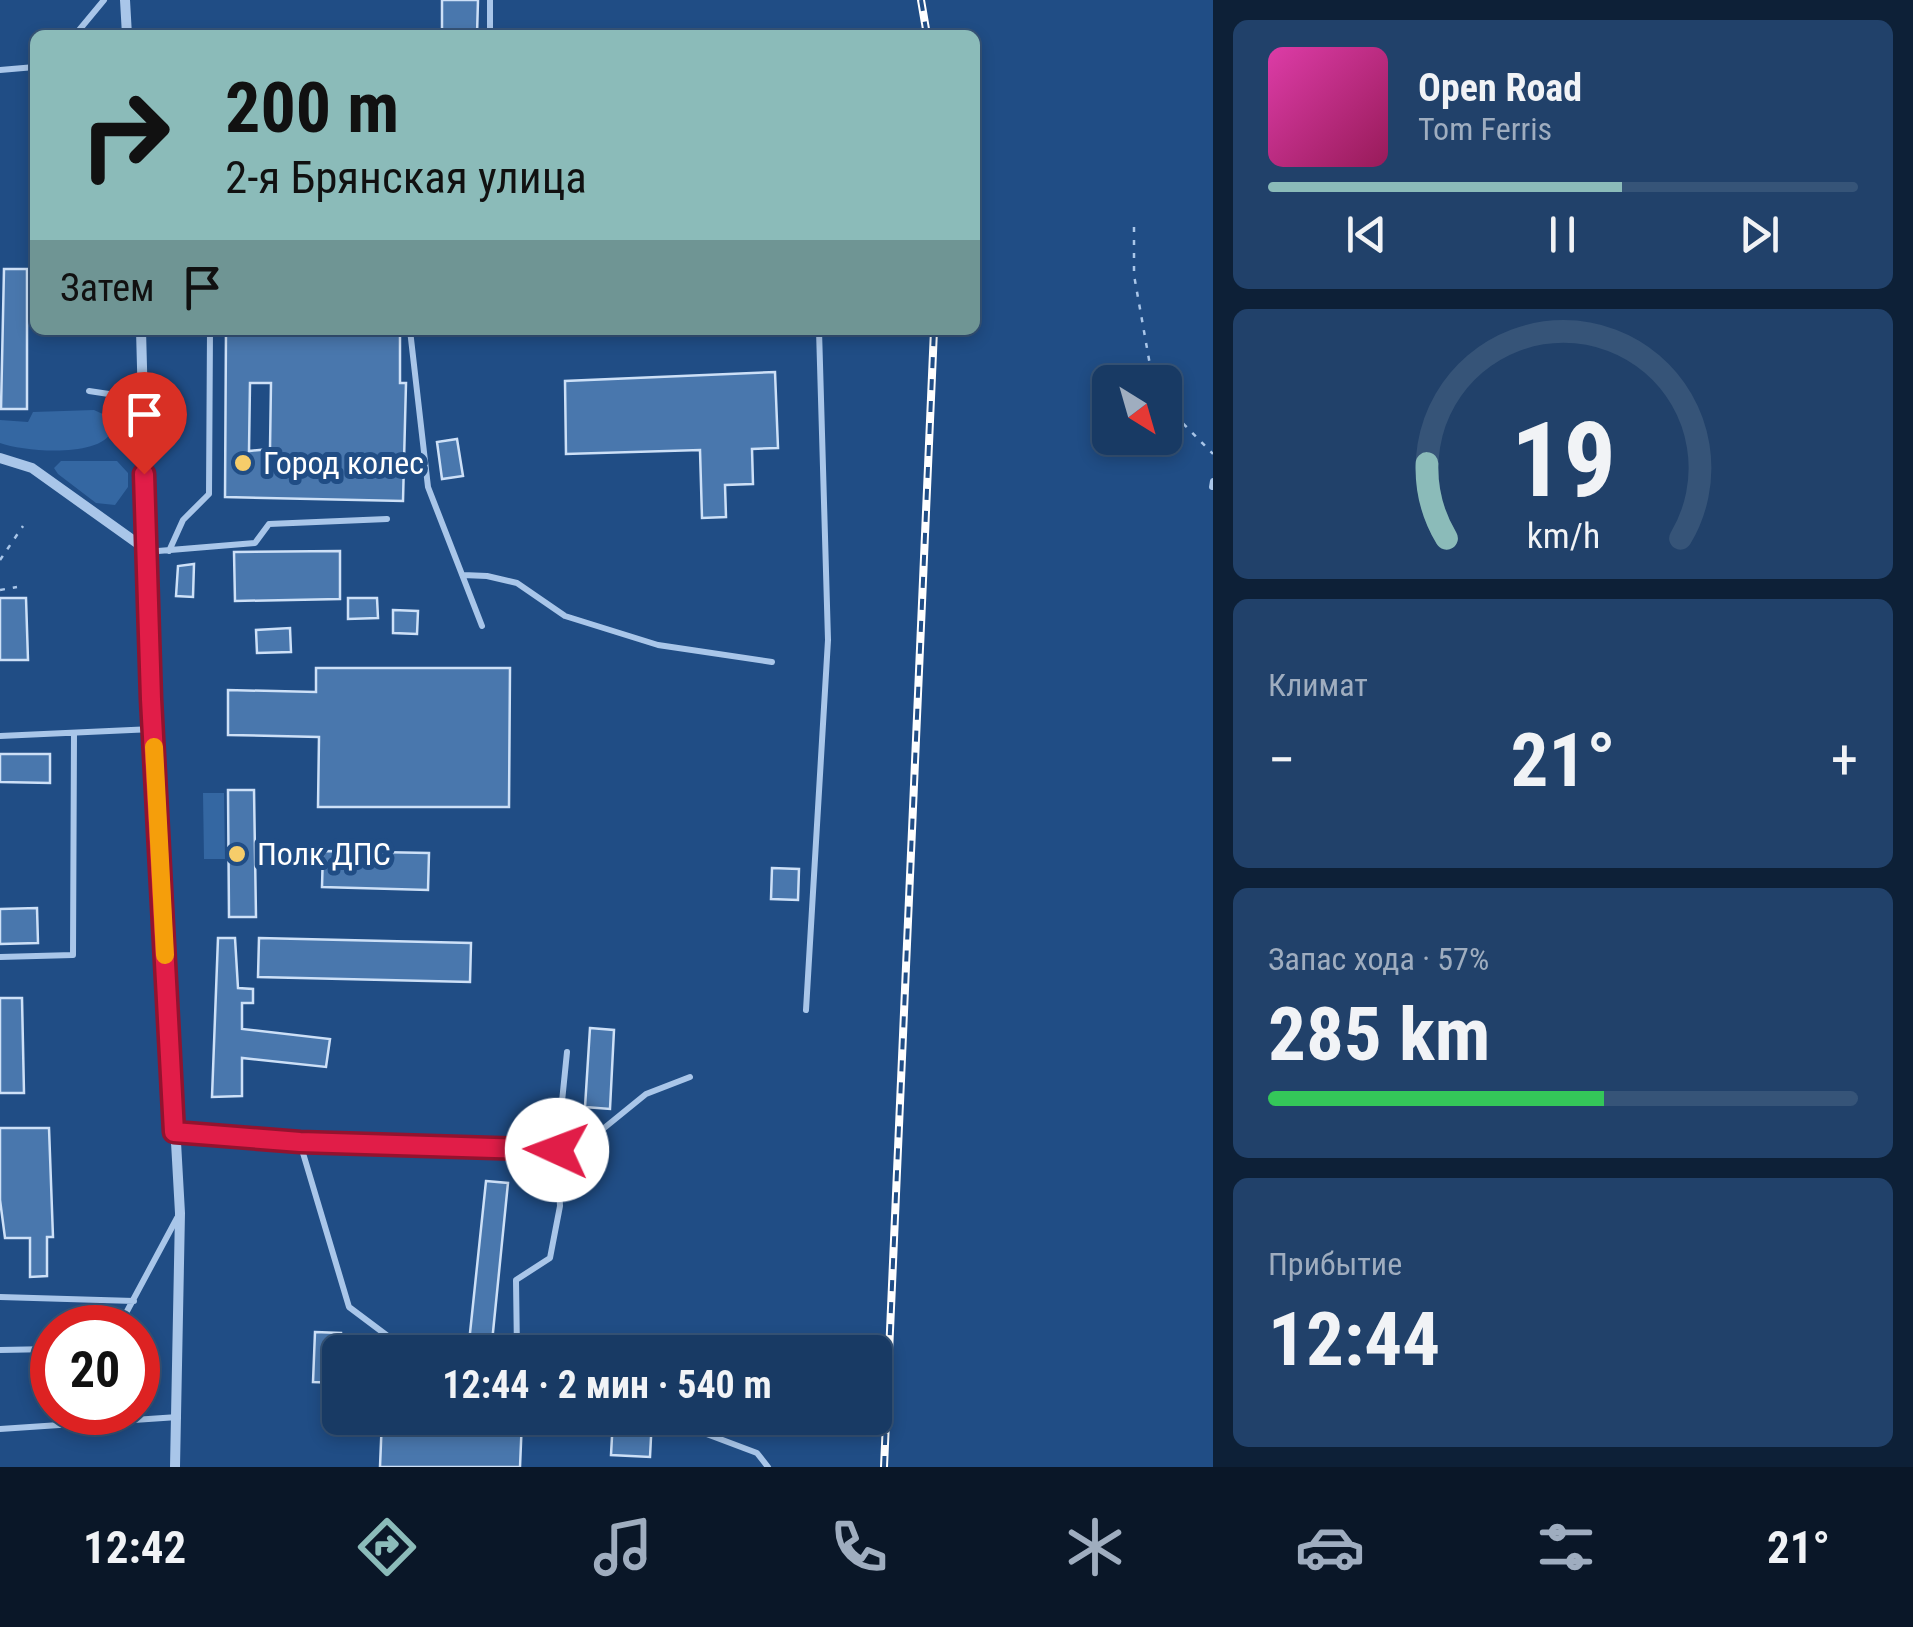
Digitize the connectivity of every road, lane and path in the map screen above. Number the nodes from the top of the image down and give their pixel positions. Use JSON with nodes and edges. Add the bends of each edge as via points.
{"nodes":[{"id":1,"x":104,"y":0,"type":"edge"},
{"id":2,"x":125,"y":0,"type":"edge"},
{"id":3,"x":490,"y":0,"type":"edge"},
{"id":4,"x":80,"y":30,"type":"edge"},
{"id":5,"x":127,"y":30,"type":"edge"},
{"id":6,"x":490,"y":30,"type":"edge"},
{"id":7,"x":30,"y":67,"type":"edge"},
{"id":8,"x":0,"y":70,"type":"edge"},
{"id":9,"x":1134,"y":227,"type":"dead end"},
{"id":10,"x":141,"y":335,"type":"edge"},
{"id":11,"x":210,"y":335,"type":"edge"},
{"id":12,"x":411,"y":335,"type":"edge"},
{"id":13,"x":819,"y":335,"type":"edge"},
{"id":14,"x":1150,"y":365,"type":"edge"},
{"id":15,"x":89,"y":391,"type":"dead end"},
{"id":16,"x":144,"y":400,"type":"junction"},
{"id":17,"x":1182,"y":422,"type":"edge"},
{"id":18,"x":1213,"y":454,"type":"edge"},
{"id":19,"x":0,"y":458,"type":"edge"},
{"id":20,"x":387,"y":519,"type":"dead end"},
{"id":21,"x":23,"y":526,"type":"dead end"},
{"id":22,"x":144,"y":550,"type":"junction"},
{"id":23,"x":169,"y":551,"type":"junction"},
{"id":24,"x":0,"y":560,"type":"edge"},
{"id":25,"x":462,"y":575,"type":"junction"},
{"id":26,"x":18,"y":587,"type":"dead end"},
{"id":27,"x":0,"y":590,"type":"edge"},
{"id":28,"x":482,"y":626,"type":"dead end"},
{"id":29,"x":772,"y":662,"type":"dead end"},
{"id":30,"x":152,"y":729,"type":"junction"},
{"id":31,"x":74,"y":734,"type":"junction"},
{"id":32,"x":0,"y":736,"type":"edge"},
{"id":33,"x":0,"y":957,"type":"edge"},
{"id":34,"x":806,"y":1010,"type":"dead end"},
{"id":35,"x":567,"y":1052,"type":"dead end"},
{"id":36,"x":690,"y":1077,"type":"dead end"},
{"id":37,"x":174,"y":1132,"type":"junction"},
{"id":38,"x":300,"y":1142,"type":"junction"},
{"id":39,"x":557,"y":1150,"type":"junction"},
{"id":40,"x":180,"y":1213,"type":"junction"},
{"id":41,"x":0,"y":1297,"type":"edge"},
{"id":42,"x":134,"y":1301,"type":"junction"},
{"id":43,"x":132,"y":1305,"type":"edge"},
{"id":44,"x":386,"y":1335,"type":"edge"},
{"id":45,"x":517,"y":1335,"type":"edge"},
{"id":46,"x":30,"y":1349,"type":"edge"},
{"id":47,"x":0,"y":1350,"type":"edge"},
{"id":48,"x":179,"y":1417,"type":"junction"},
{"id":49,"x":0,"y":1429,"type":"edge"},
{"id":50,"x":709,"y":1435,"type":"edge"},
{"id":51,"x":175,"y":1467,"type":"edge"},
{"id":52,"x":768,"y":1467,"type":"edge"}],
"edges":[{"from":1,"to":4,"type":"lane"},
{"from":2,"to":5,"type":"street"},
{"from":3,"to":6,"type":"lane"},
{"from":7,"to":8,"type":"lane"},
{"from":9,"to":14,"type":"path","via":[[1134,275]]},
{"from":10,"to":16,"type":"street"},
{"from":11,"to":23,"type":"lane","via":[[209,494],[183,520]]},
{"from":12,"to":25,"type":"lane","via":[[428,488]]},
{"from":13,"to":34,"type":"lane","via":[[828,640]]},
{"from":15,"to":16,"type":"lane"},
{"from":16,"to":22,"type":"street"},
{"from":17,"to":18,"type":"path"},
{"from":19,"to":22,"type":"street","via":[[32,468]]},
{"from":20,"to":23,"type":"lane","via":[[269,524],[255,543]]},
{"from":21,"to":24,"type":"path"},
{"from":22,"to":23,"type":"lane"},
{"from":22,"to":30,"type":"street"},
{"from":25,"to":28,"type":"lane"},
{"from":25,"to":29,"type":"lane","via":[[517,583],[565,616],[658,645]]},
{"from":26,"to":27,"type":"path"},
{"from":30,"to":31,"type":"lane"},
{"from":30,"to":37,"type":"street"},
{"from":31,"to":32,"type":"lane"},
{"from":31,"to":33,"type":"lane","via":[[73,955]]},
{"from":35,"to":39,"type":"lane"},
{"from":36,"to":39,"type":"lane","via":[[646,1094],[598,1133]]},
{"from":37,"to":38,"type":"lane"},
{"from":37,"to":40,"type":"street"},
{"from":38,"to":39,"type":"lane"},
{"from":38,"to":44,"type":"lane","via":[[350,1308]]},
{"from":39,"to":45,"type":"lane","via":[[560,1206],[550,1258],[514,1287]]},
{"from":40,"to":42,"type":"lane"},
{"from":40,"to":48,"type":"street"},
{"from":41,"to":42,"type":"lane"},
{"from":42,"to":43,"type":"lane"},
{"from":46,"to":47,"type":"lane"},
{"from":48,"to":49,"type":"lane"},
{"from":48,"to":51,"type":"street"},
{"from":50,"to":52,"type":"lane","via":[[757,1453]]}]}
